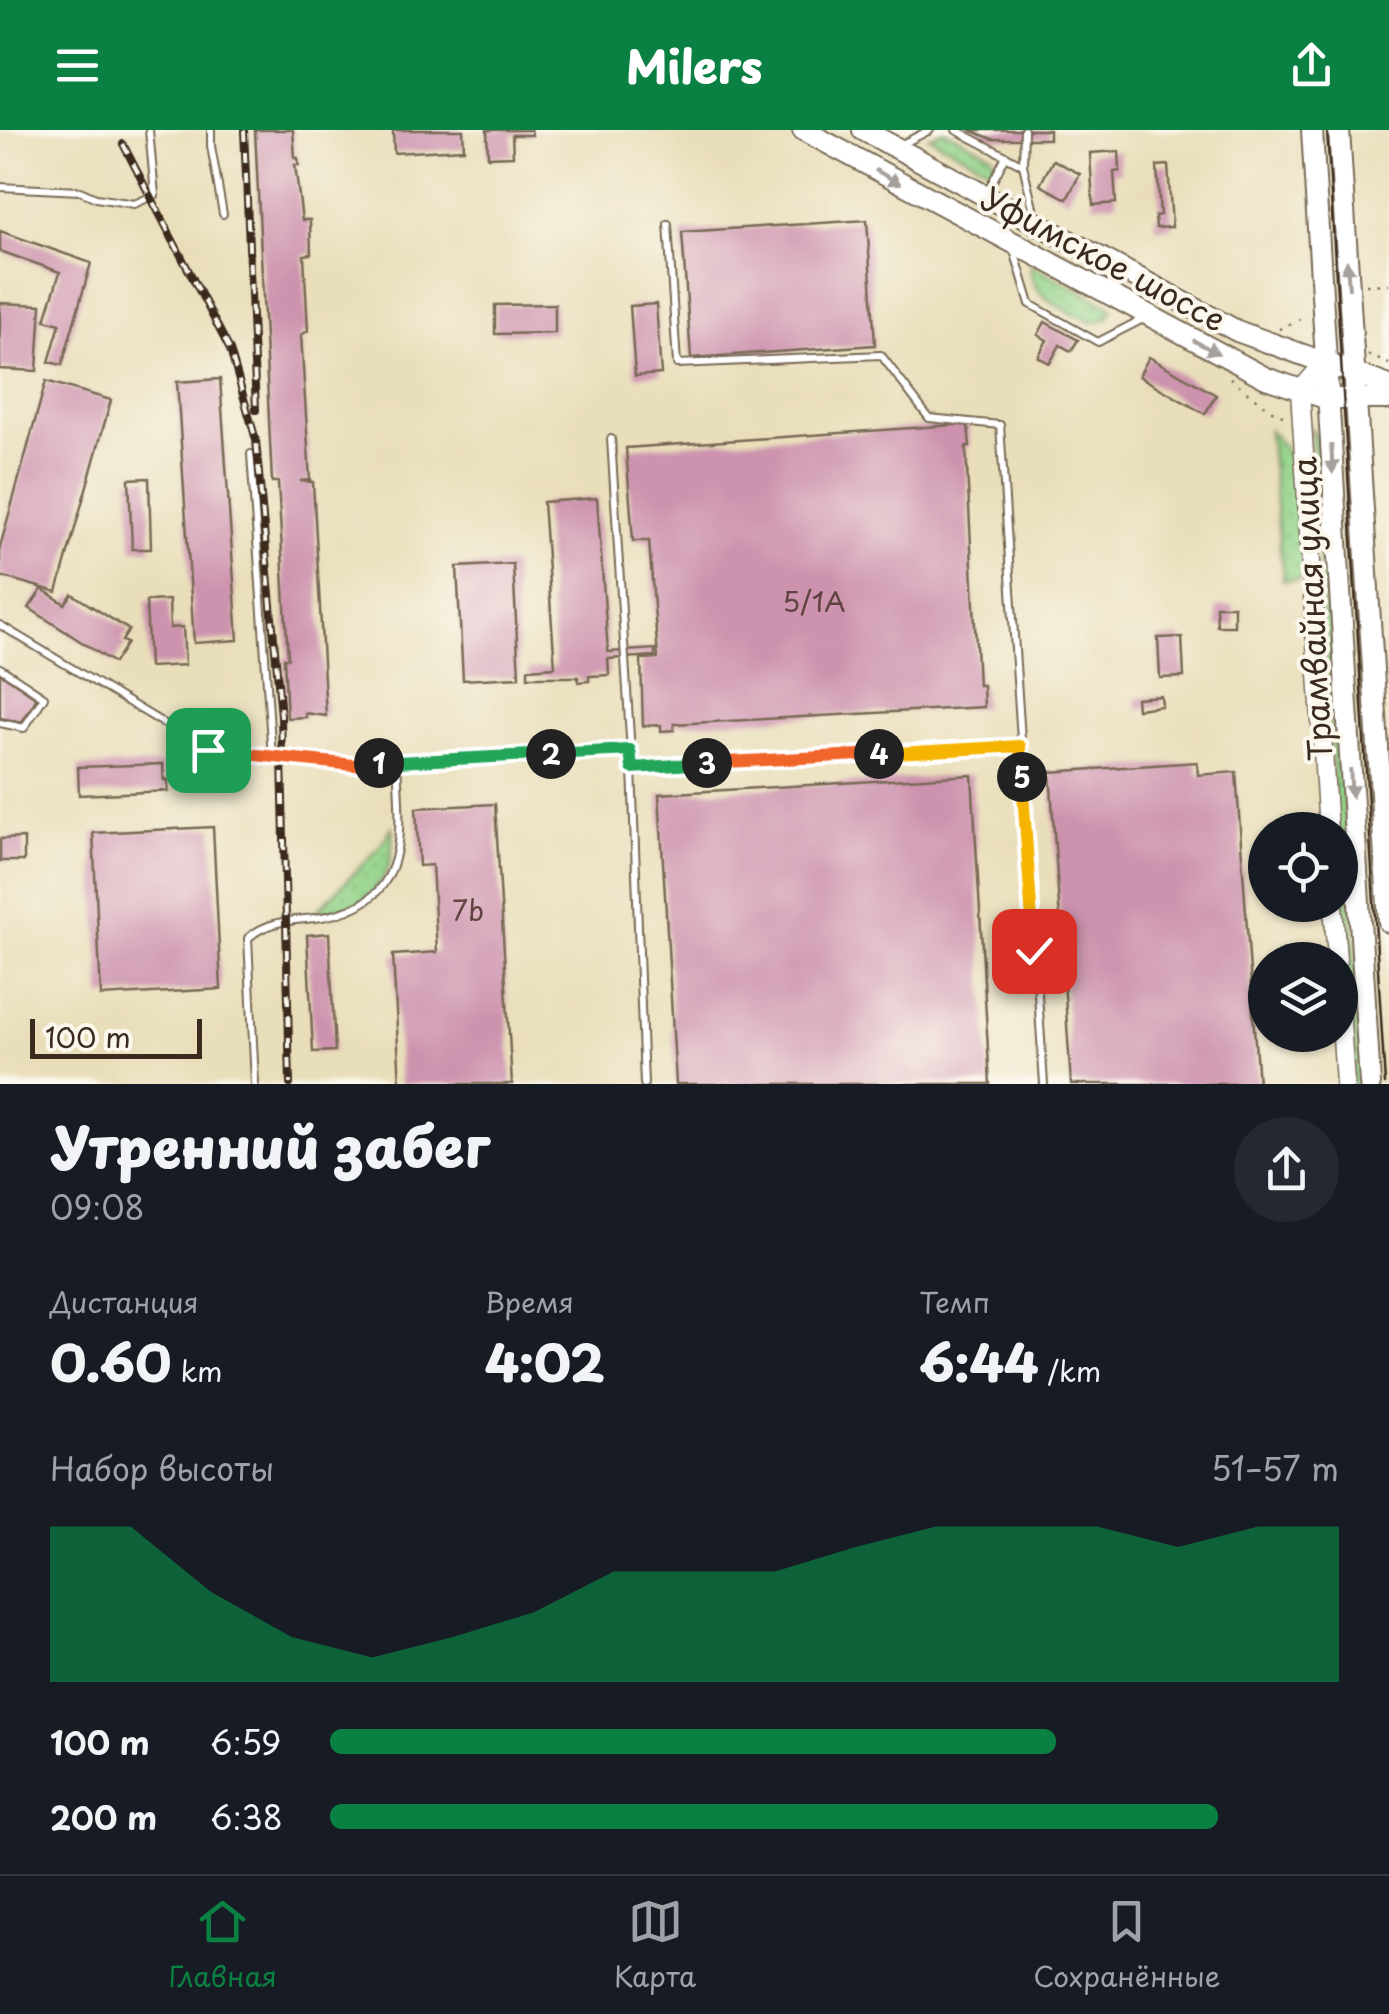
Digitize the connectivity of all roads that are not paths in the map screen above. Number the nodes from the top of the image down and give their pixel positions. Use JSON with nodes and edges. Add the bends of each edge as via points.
{"nodes":[{"id":1,"x":150,"y":130,"type":"edge"},
{"id":2,"x":211,"y":130,"type":"edge"},
{"id":3,"x":802,"y":130,"type":"edge"},
{"id":4,"x":863,"y":130,"type":"edge"},
{"id":5,"x":917,"y":130,"type":"edge"},
{"id":6,"x":930,"y":130,"type":"edge"},
{"id":7,"x":956,"y":130,"type":"edge"},
{"id":8,"x":1024,"y":130,"type":"edge"},
{"id":9,"x":1312,"y":130,"type":"edge"},
{"id":10,"x":1339,"y":130,"type":"edge"},
{"id":11,"x":896,"y":148,"type":"junction"},
{"id":12,"x":1006,"y":156,"type":"junction"},
{"id":13,"x":1023,"y":164,"type":"junction"},
{"id":14,"x":0,"y":186,"type":"edge"},
{"id":15,"x":985,"y":195,"type":"junction"},
{"id":16,"x":223,"y":214,"type":"dead end"},
{"id":17,"x":1036,"y":222,"type":"junction"},
{"id":18,"x":668,"y":224,"type":"dead end"},
{"id":19,"x":1012,"y":244,"type":"junction"},
{"id":20,"x":1148,"y":316,"type":"junction"},
{"id":21,"x":1278,"y":340,"type":"junction"},
{"id":22,"x":1326,"y":362,"type":"junction"},
{"id":23,"x":1355,"y":372,"type":"junction"},
{"id":24,"x":1266,"y":378,"type":"junction"},
{"id":25,"x":1389,"y":386,"type":"edge"},
{"id":26,"x":1300,"y":391,"type":"junction"},
{"id":27,"x":1328,"y":399,"type":"junction"},
{"id":28,"x":1356,"y":400,"type":"junction"},
{"id":29,"x":1389,"y":400,"type":"edge"},
{"id":30,"x":611,"y":439,"type":"dead end"},
{"id":31,"x":251,"y":454,"type":"dead end"},
{"id":32,"x":0,"y":625,"type":"edge"},
{"id":33,"x":0,"y":668,"type":"edge"},
{"id":34,"x":0,"y":723,"type":"edge"},
{"id":35,"x":1020,"y":746,"type":"junction"},
{"id":36,"x":630,"y":750,"type":"junction"},
{"id":37,"x":272,"y":757,"type":"junction"},
{"id":38,"x":397,"y":761,"type":"junction"},
{"id":39,"x":632,"y":768,"type":"junction"},
{"id":40,"x":1327,"y":812,"type":"edge"},
{"id":41,"x":1389,"y":922,"type":"edge"},
{"id":42,"x":1343,"y":1052,"type":"edge"},
{"id":43,"x":256,"y":1084,"type":"edge"},
{"id":44,"x":644,"y":1084,"type":"edge"},
{"id":45,"x":1044,"y":1084,"type":"edge"},
{"id":46,"x":1345,"y":1084,"type":"edge"},
{"id":47,"x":1370,"y":1084,"type":"edge"}],
"edges":[{"from":1,"to":14,"type":"lane","via":[[152,198],[134,204],[80,191]]},
{"from":2,"to":16,"type":"lane"},
{"from":3,"to":19,"type":"main road","name":"Уфимское шоссе","one_way":true},
{"from":4,"to":11,"type":"main road","name":"Уфимское шоссе"},
{"from":5,"to":11,"type":"lane"},
{"from":6,"to":11,"type":"lane"},
{"from":7,"to":12,"type":"lane"},
{"from":8,"to":13,"type":"lane"},
{"from":9,"to":22,"type":"main road","name":"Трамвайная улица"},
{"from":23,"to":10,"type":"main road","name":"Трамвайная улица","one_way":true},
{"from":11,"to":15,"type":"main road","name":"Уфимское шоссе"},
{"from":12,"to":13,"type":"lane"},
{"from":12,"to":15,"type":"lane"},
{"from":13,"to":17,"type":"lane"},
{"from":15,"to":17,"type":"main road","name":"Уфимское шоссе"},
{"from":17,"to":21,"type":"main road","name":"Уфимское шоссе","via":[[1237,331]]},
{"from":18,"to":35,"type":"lane","via":[[676,364],[881,355],[929,418],[1000,425]]},
{"from":19,"to":20,"type":"main road","name":"Уфимское шоссе"},
{"from":19,"to":20,"type":"lane","via":[[1030,304],[1098,342]]},
{"from":20,"to":24,"type":"main road","name":"Уфимское шоссе","one_way":true},
{"from":21,"to":22,"type":"main road","name":"Уфимское шоссе"},
{"from":21,"to":24,"type":"main road"},
{"from":22,"to":23,"type":"main road","name":"Уфимское шоссе"},
{"from":22,"to":26,"type":"street"},
{"from":22,"to":27,"type":"main road","name":"Трамвайная улица"},
{"from":23,"to":25,"type":"main road","name":"Уфимское шоссе"},
{"from":23,"to":28,"type":"main road","name":"Трамвайная улица"},
{"from":24,"to":26,"type":"main road","name":"Уфимское шоссе"},
{"from":26,"to":27,"type":"main road","name":"Уфимское шоссе"},
{"from":26,"to":40,"type":"street"},
{"from":27,"to":28,"type":"main road","name":"Уфимское шоссе"},
{"from":27,"to":47,"type":"main road","name":"Трамвайная улица","one_way":true},
{"from":28,"to":29,"type":"main road","name":"Уфимское шоссе"},
{"from":28,"to":41,"type":"main road","name":"Трамвайная улица"},
{"from":30,"to":36,"type":"lane"},
{"from":31,"to":37,"type":"lane"},
{"from":32,"to":37,"type":"lane","via":[[208,750]]},
{"from":33,"to":34,"type":"lane","via":[[44,697],[24,728]]},
{"from":35,"to":39,"type":"lane"},
{"from":35,"to":45,"type":"lane"},
{"from":36,"to":38,"type":"lane"},
{"from":36,"to":39,"type":"lane"},
{"from":37,"to":38,"type":"lane","via":[[354,765]]},
{"from":38,"to":43,"type":"lane","via":[[400,837],[386,880],[347,911],[261,927],[248,938]]},
{"from":39,"to":44,"type":"lane"},
{"from":42,"to":46,"type":"street"}]}
